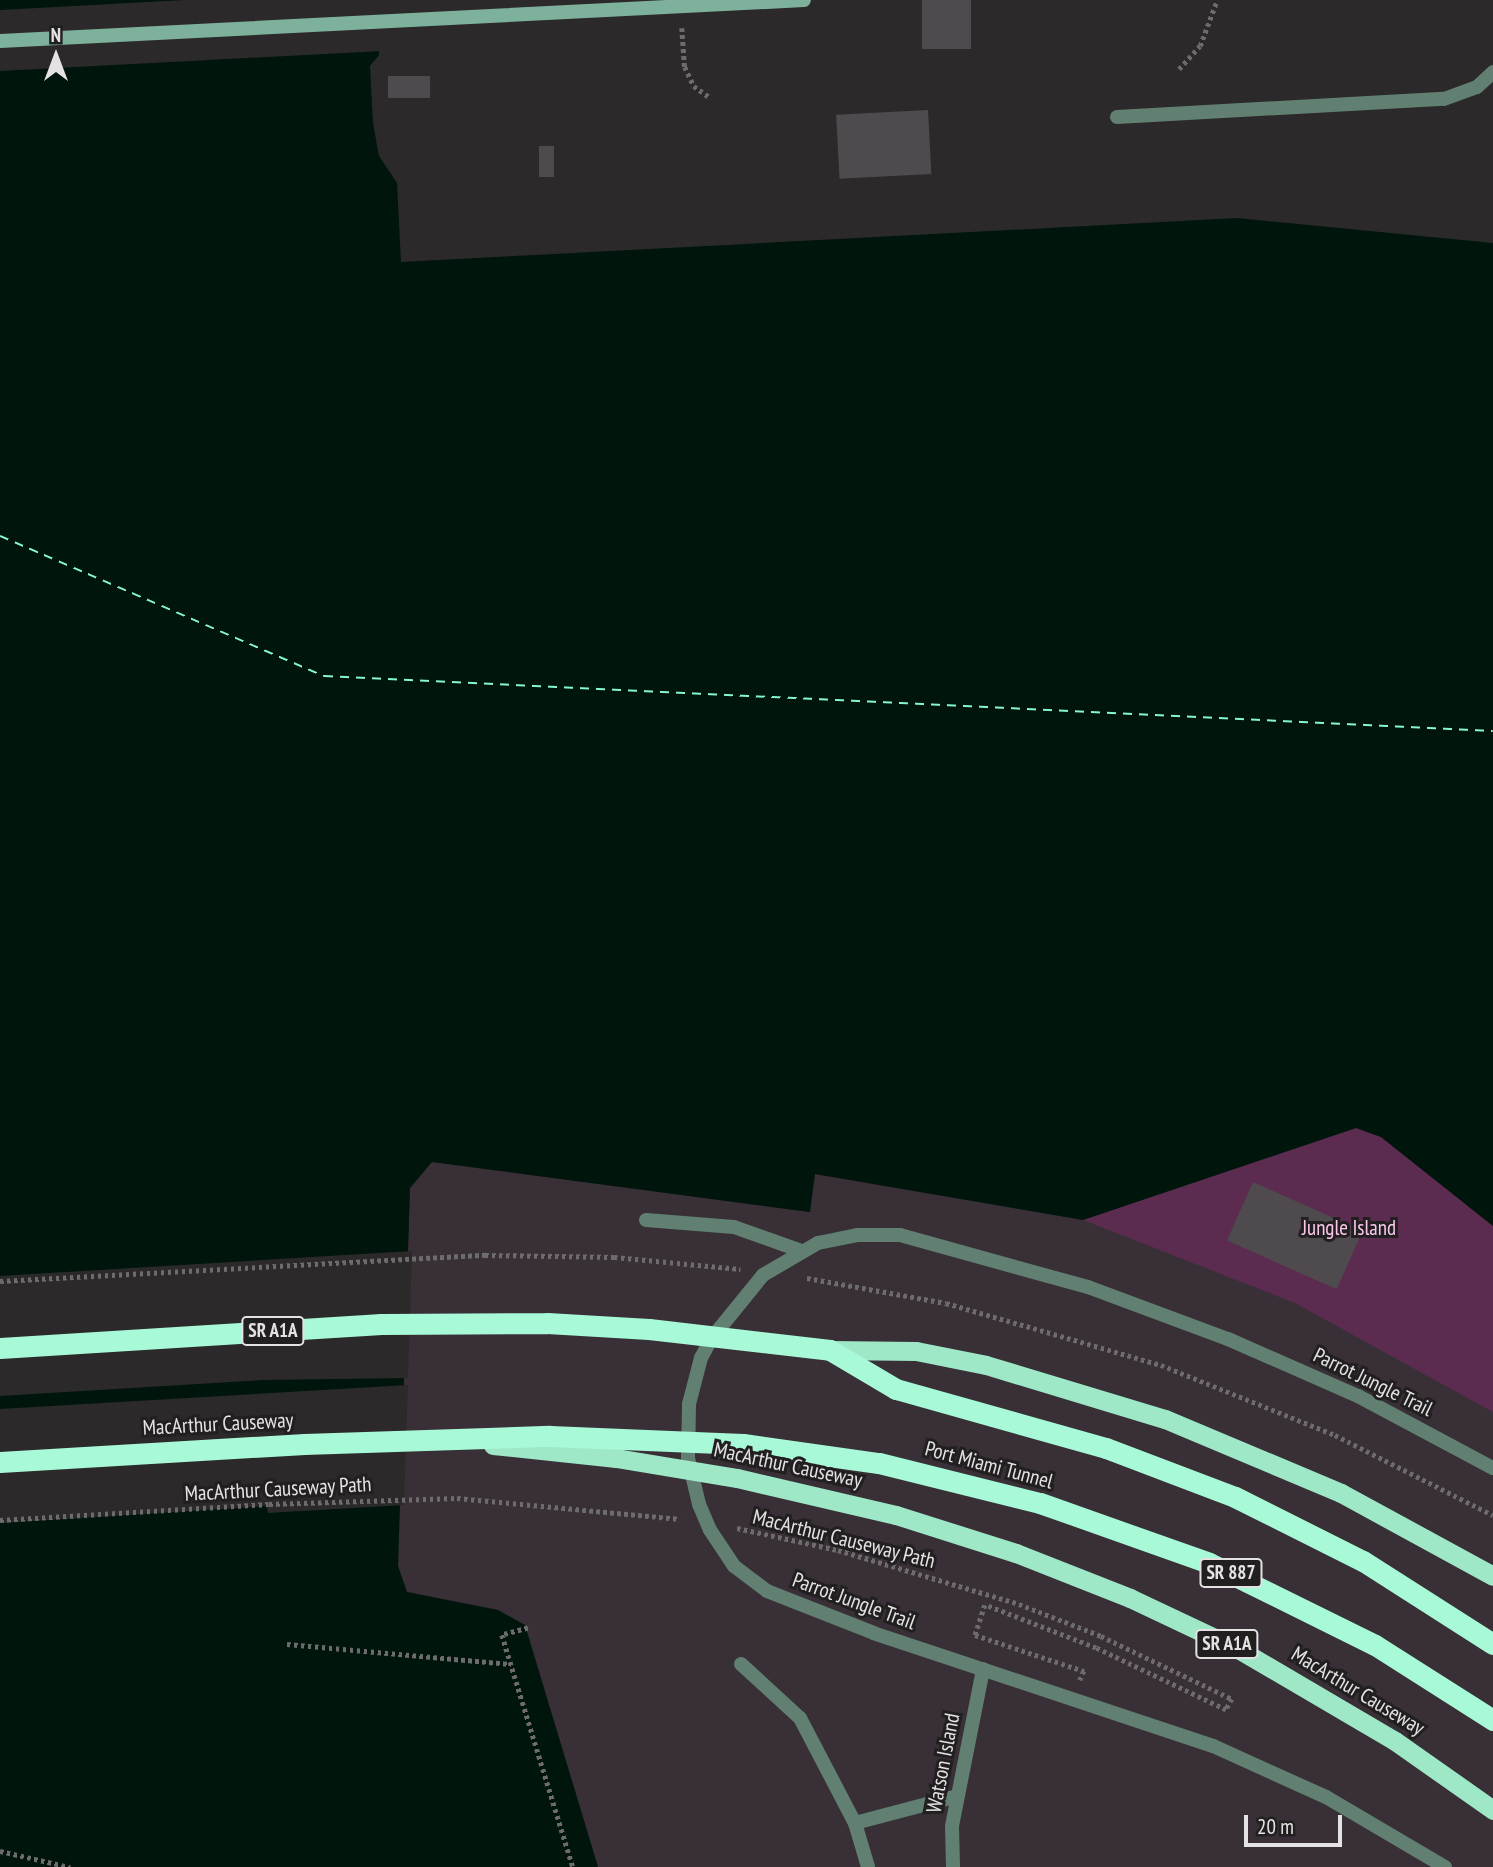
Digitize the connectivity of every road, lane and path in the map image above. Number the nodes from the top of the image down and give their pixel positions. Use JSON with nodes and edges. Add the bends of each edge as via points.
{"nodes":[{"id":1,"x":804,"y":0,"type":"edge"},
{"id":2,"x":1217,"y":0,"type":"edge"},
{"id":3,"x":680,"y":6,"type":"junction"},
{"id":4,"x":0,"y":41,"type":"edge"},
{"id":5,"x":1179,"y":69,"type":"dead end"},
{"id":6,"x":1493,"y":72,"type":"edge"},
{"id":7,"x":709,"y":97,"type":"dead end"},
{"id":8,"x":1117,"y":117,"type":"dead end"},
{"id":9,"x":646,"y":1220,"type":"dead end"},
{"id":10,"x":800,"y":1250,"type":"junction"},
{"id":11,"x":745,"y":1269,"type":"dead end"},
{"id":12,"x":804,"y":1277,"type":"dead end"},
{"id":13,"x":0,"y":1281,"type":"edge"},
{"id":14,"x":0,"y":1348,"type":"edge"},
{"id":15,"x":830,"y":1350,"type":"junction"},
{"id":16,"x":425,"y":1442,"type":"junction"},
{"id":17,"x":0,"y":1462,"type":"edge"},
{"id":18,"x":1493,"y":1468,"type":"edge"},
{"id":19,"x":1493,"y":1515,"type":"edge"},
{"id":20,"x":0,"y":1520,"type":"edge"},
{"id":21,"x":690,"y":1520,"type":"dead end"},
{"id":22,"x":730,"y":1527,"type":"dead end"},
{"id":23,"x":1493,"y":1576,"type":"edge"},
{"id":24,"x":528,"y":1628,"type":"dead end"},
{"id":25,"x":287,"y":1644,"type":"dead end"},
{"id":26,"x":1493,"y":1644,"type":"edge"},
{"id":27,"x":511,"y":1664,"type":"junction"},
{"id":28,"x":741,"y":1664,"type":"dead end"},
{"id":29,"x":983,"y":1669,"type":"junction"},
{"id":30,"x":1082,"y":1676,"type":"dead end"},
{"id":31,"x":1493,"y":1720,"type":"edge"},
{"id":32,"x":957,"y":1796,"type":"junction"},
{"id":33,"x":1493,"y":1810,"type":"edge"},
{"id":34,"x":855,"y":1823,"type":"junction"},
{"id":35,"x":0,"y":1851,"type":"edge"},
{"id":36,"x":70,"y":1867,"type":"edge"},
{"id":37,"x":573,"y":1867,"type":"edge"},
{"id":38,"x":868,"y":1867,"type":"edge"},
{"id":39,"x":953,"y":1867,"type":"edge"},
{"id":40,"x":1445,"y":1867,"type":"edge"}],
"edges":[{"from":1,"to":3,"type":"main road"},
{"from":2,"to":5,"type":"path","via":[[1200,46]]},
{"from":3,"to":4,"type":"main road"},
{"from":3,"to":7,"type":"path","via":[[685,67],[694,86]]},
{"from":6,"to":8,"type":"street","via":[[1477,87],[1444,99]]},
{"from":9,"to":10,"type":"street","via":[[734,1227]]},
{"from":10,"to":18,"type":"street","name":"Parrot Jungle Trail","via":[[858,1235],[900,1235],[1031,1269],[1161,1313],[1295,1367]]},
{"from":10,"to":29,"type":"street","name":"Parrot Jungle Trail","via":[[750,1288],[711,1339],[697,1369],[689,1404],[688,1458],[710,1530],[734,1566],[767,1591]]},
{"from":11,"to":13,"type":"path","via":[[614,1257],[485,1255]]},
{"from":12,"to":19,"type":"path","via":[[1015,1321],[1161,1365],[1275,1408]]},
{"from":14,"to":15,"type":"highway","number":"SR A1A","via":[[381,1324],[547,1323],[649,1329]]},
{"from":15,"to":23,"type":"highway","number":"SR A1A","via":[[916,1351],[986,1365],[1119,1404],[1248,1452],[1397,1522]]},
{"from":15,"to":26,"type":"highway","via":[[896,1389],[991,1412],[1117,1452],[1258,1507],[1363,1561]]},
{"from":16,"to":17,"type":"highway","name":"MacArthur Causeway","number":"SR A1A","via":[[304,1444]]},
{"from":16,"to":31,"type":"highway","name":"Port Miami Tunnel","number":"SR 887","via":[[563,1436],[743,1444],[879,1463],[946,1478],[1096,1521],[1264,1587],[1376,1645]]},
{"from":16,"to":33,"type":"highway","name":"MacArthur Causeway","number":"SR A1A","via":[[553,1450],[671,1466],[798,1491],[936,1527],[1076,1576],[1240,1650],[1365,1721]]},
{"from":20,"to":21,"type":"path","name":"MacArthur Causeway Path","via":[[457,1498],[590,1507]]},
{"from":22,"to":30,"type":"path","name":"MacArthur Causeway Path","via":[[838,1550],[1019,1604],[1101,1636],[1232,1699],[1226,1710],[1096,1647],[985,1605],[975,1635],[1084,1671]]},
{"from":24,"to":27,"type":"path","via":[[502,1635]]},
{"from":25,"to":27,"type":"path"},
{"from":27,"to":37,"type":"path"},
{"from":28,"to":34,"type":"street","via":[[800,1718]]},
{"from":29,"to":32,"type":"street","name":"Watson Island"},
{"from":29,"to":40,"type":"street","name":"Parrot Jungle Trail","via":[[1139,1718],[1268,1769],[1373,1822]]},
{"from":32,"to":34,"type":"street"},
{"from":32,"to":39,"type":"street","name":"Watson Island"},
{"from":34,"to":38,"type":"street"},
{"from":35,"to":36,"type":"path"}]}
